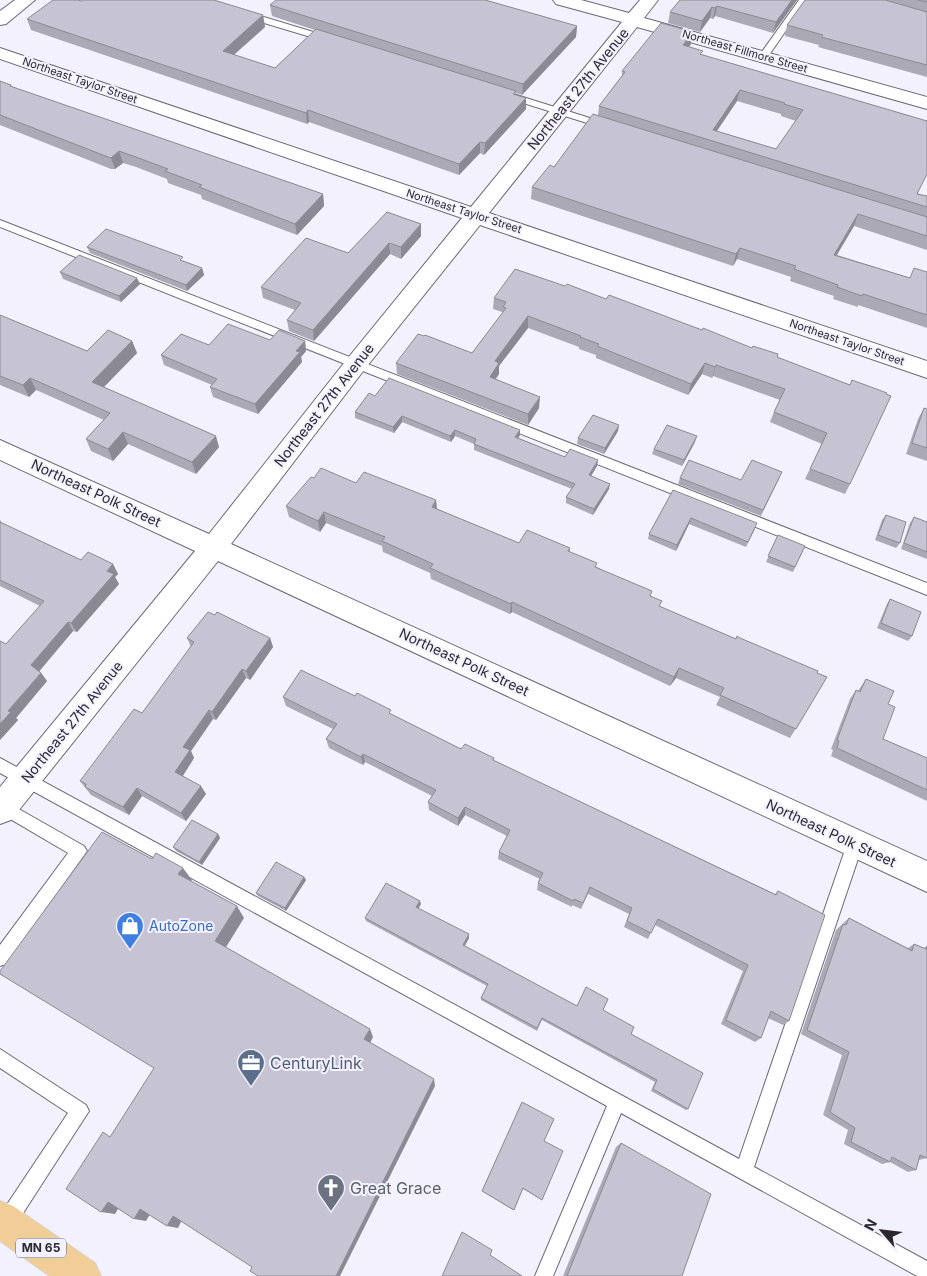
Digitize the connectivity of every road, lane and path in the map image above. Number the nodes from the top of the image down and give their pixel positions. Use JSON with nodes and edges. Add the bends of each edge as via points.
{"nodes":[{"id":1,"x":26,"y":0,"type":"edge"},
{"id":2,"x":562,"y":0,"type":"edge"},
{"id":3,"x":649,"y":0,"type":"edge"},
{"id":4,"x":802,"y":0,"type":"edge"},
{"id":5,"x":236,"y":12,"type":"edge"},
{"id":6,"x":0,"y":20,"type":"edge"},
{"id":7,"x":633,"y":20,"type":"junction"},
{"id":8,"x":340,"y":44,"type":"edge"},
{"id":9,"x":0,"y":53,"type":"edge"},
{"id":10,"x":764,"y":56,"type":"junction"},
{"id":11,"x":501,"y":93,"type":"edge"},
{"id":12,"x":927,"y":103,"type":"edge"},
{"id":13,"x":560,"y":111,"type":"junction"},
{"id":14,"x":618,"y":129,"type":"edge"},
{"id":15,"x":477,"y":215,"type":"junction"},
{"id":16,"x":0,"y":223,"type":"edge"},
{"id":17,"x":356,"y":364,"type":"junction"},
{"id":18,"x":927,"y":370,"type":"edge"},
{"id":19,"x":0,"y":449,"type":"edge"},
{"id":20,"x":214,"y":547,"type":"junction"},
{"id":21,"x":927,"y":589,"type":"edge"},
{"id":22,"x":0,"y":766,"type":"edge"},
{"id":23,"x":25,"y":779,"type":"junction"},
{"id":24,"x":1,"y":808,"type":"edge"},
{"id":25,"x":855,"y":844,"type":"junction"},
{"id":26,"x":927,"y":877,"type":"edge"},
{"id":27,"x":0,"y":958,"type":"edge"},
{"id":28,"x":0,"y":1058,"type":"edge"},
{"id":29,"x":617,"y":1102,"type":"junction"},
{"id":30,"x":744,"y":1171,"type":"junction"},
{"id":31,"x":2,"y":1224,"type":"edge"},
{"id":32,"x":927,"y":1271,"type":"edge"},
{"id":33,"x":82,"y":1276,"type":"edge"},
{"id":34,"x":544,"y":1276,"type":"edge"}],
"edges":[{"from":1,"to":6,"type":"street"},
{"from":2,"to":7,"type":"street","name":"Northeast Fillmore Street"},
{"from":3,"to":7,"type":"street","name":"Northeast 27th Avenue"},
{"from":4,"to":10,"type":"lane"},
{"from":5,"to":8,"type":"lane"},
{"from":7,"to":10,"type":"street","name":"Northeast Fillmore Street"},
{"from":7,"to":13,"type":"street","name":"Northeast 27th Avenue"},
{"from":9,"to":15,"type":"street","name":"Northeast Taylor Street"},
{"from":10,"to":12,"type":"street","name":"Northeast Fillmore Street"},
{"from":11,"to":13,"type":"lane"},
{"from":13,"to":14,"type":"lane"},
{"from":13,"to":15,"type":"street","name":"Northeast 27th Avenue"},
{"from":15,"to":17,"type":"street","name":"Northeast 27th Avenue"},
{"from":15,"to":18,"type":"street","name":"Northeast Taylor Street"},
{"from":16,"to":17,"type":"lane"},
{"from":17,"to":20,"type":"street","name":"Northeast 27th Avenue"},
{"from":17,"to":21,"type":"lane"},
{"from":19,"to":20,"type":"street","name":"Northeast Polk Street"},
{"from":20,"to":23,"type":"street","name":"Northeast 27th Avenue"},
{"from":20,"to":25,"type":"street","name":"Northeast Polk Street"},
{"from":22,"to":23,"type":"lane"},
{"from":23,"to":24,"type":"street","name":"Northeast 27th Avenue"},
{"from":23,"to":29,"type":"lane"},
{"from":24,"to":27,"type":"lane","via":[[79,851]]},
{"from":25,"to":26,"type":"street","name":"Northeast Polk Street"},
{"from":25,"to":30,"type":"lane"},
{"from":28,"to":31,"type":"lane","via":[[80,1111]]},
{"from":29,"to":30,"type":"lane"},
{"from":29,"to":34,"type":"lane"},
{"from":30,"to":32,"type":"lane"},
{"from":31,"to":33,"type":"main road","number":"MN 65"}]}
